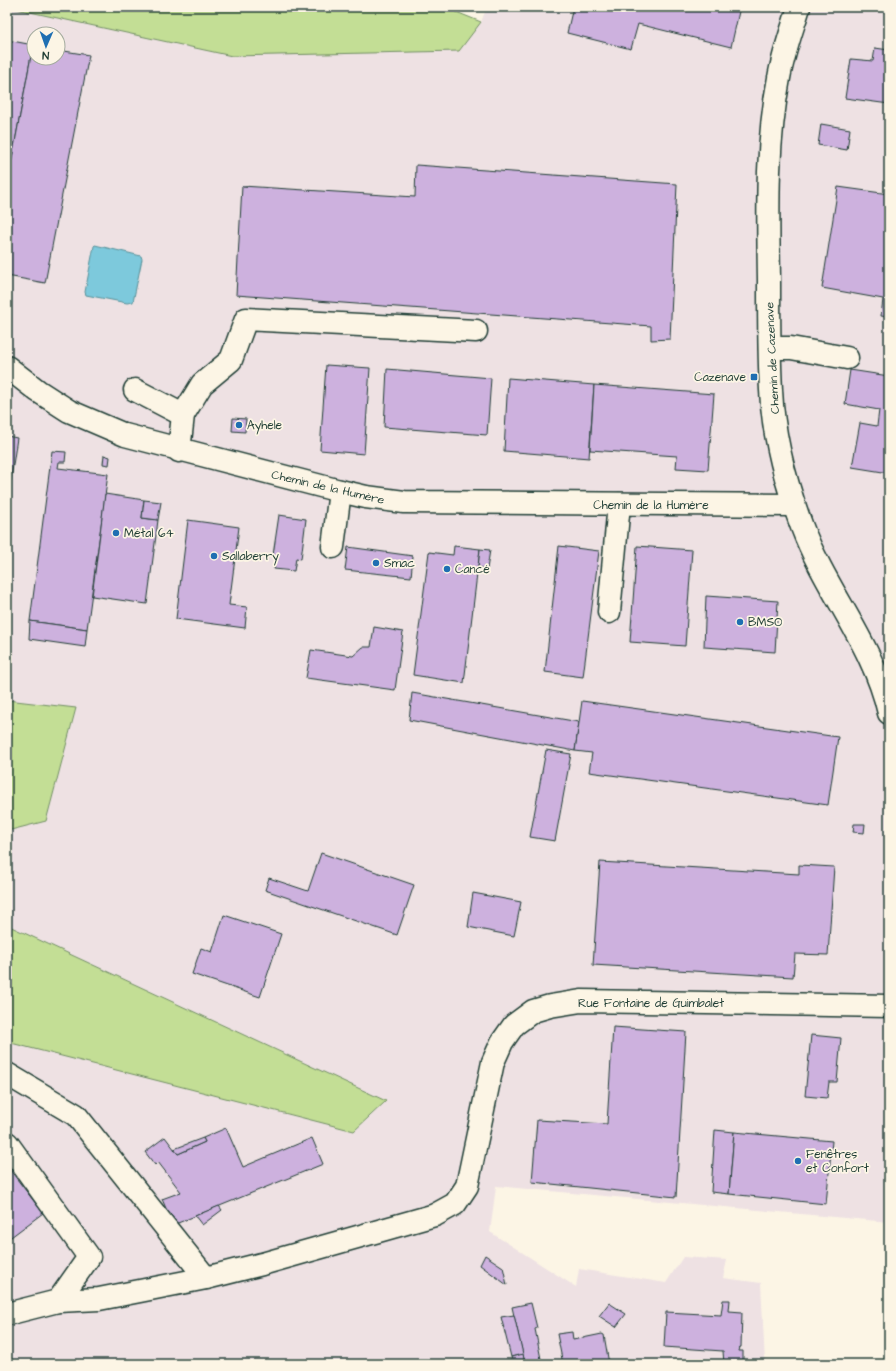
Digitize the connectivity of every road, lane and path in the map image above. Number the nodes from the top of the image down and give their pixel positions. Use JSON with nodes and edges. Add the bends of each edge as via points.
{"nodes":[{"id":1,"x":799,"y":7,"type":"edge"},
{"id":2,"x":476,"y":331,"type":"dead end"},
{"id":3,"x":770,"y":348,"type":"junction"},
{"id":4,"x":847,"y":358,"type":"dead end"},
{"id":5,"x":7,"y":367,"type":"edge"},
{"id":6,"x":135,"y":390,"type":"dead end"},
{"id":7,"x":183,"y":415,"type":"junction"},
{"id":8,"x":180,"y":451,"type":"junction"},
{"id":9,"x":340,"y":492,"type":"junction"},
{"id":10,"x":619,"y":504,"type":"junction"},
{"id":11,"x":794,"y":505,"type":"junction"},
{"id":12,"x":333,"y":547,"type":"dead end"},
{"id":13,"x":608,"y":612,"type":"dead end"},
{"id":14,"x":881,"y":665,"type":"edge"},
{"id":15,"x":889,"y":713,"type":"edge"},
{"id":16,"x":889,"y":1006,"type":"edge"},
{"id":17,"x":7,"y":1074,"type":"edge"},
{"id":18,"x":7,"y":1144,"type":"edge"},
{"id":19,"x":206,"y":1278,"type":"junction"},
{"id":20,"x":58,"y":1301,"type":"junction"},
{"id":21,"x":7,"y":1314,"type":"edge"}],
"edges":[{"from":1,"to":3,"type":"street","name":"Chemin de Cazenave","via":[[779,76],[770,145]]},
{"from":2,"to":7,"type":"street","via":[[246,319],[231,360],[202,384]]},
{"from":3,"to":4,"type":"street","via":[[791,348]]},
{"from":3,"to":11,"type":"street","name":"Chemin de Cazenave","via":[[775,426]]},
{"from":5,"to":8,"type":"street","name":"Chemin de la Humère","via":[[69,411],[125,436]]},
{"from":6,"to":7,"type":"street"},
{"from":7,"to":8,"type":"street"},
{"from":8,"to":9,"type":"street","name":"Chemin de la Humère"},
{"from":9,"to":10,"type":"street","name":"Chemin de la Humère","via":[[404,502]]},
{"from":9,"to":12,"type":"street"},
{"from":10,"to":11,"type":"street","name":"Chemin de la Humère"},
{"from":10,"to":13,"type":"street"},
{"from":11,"to":14,"type":"street","name":"Chemin de Cazenave","via":[[806,539]]},
{"from":14,"to":15,"type":"street","name":"Chemin de Cazenave"},
{"from":16,"to":19,"type":"street","name":"Rue Fontaine de Guimbalet","via":[[581,1001],[533,1011],[514,1025],[502,1042],[494,1062],[467,1186],[455,1204],[435,1215]]},
{"from":17,"to":19,"type":"street","via":[[76,1115]]},
{"from":18,"to":20,"type":"street","via":[[89,1257]]},
{"from":19,"to":20,"type":"street","via":[[99,1300]]},
{"from":20,"to":21,"type":"street"}]}
